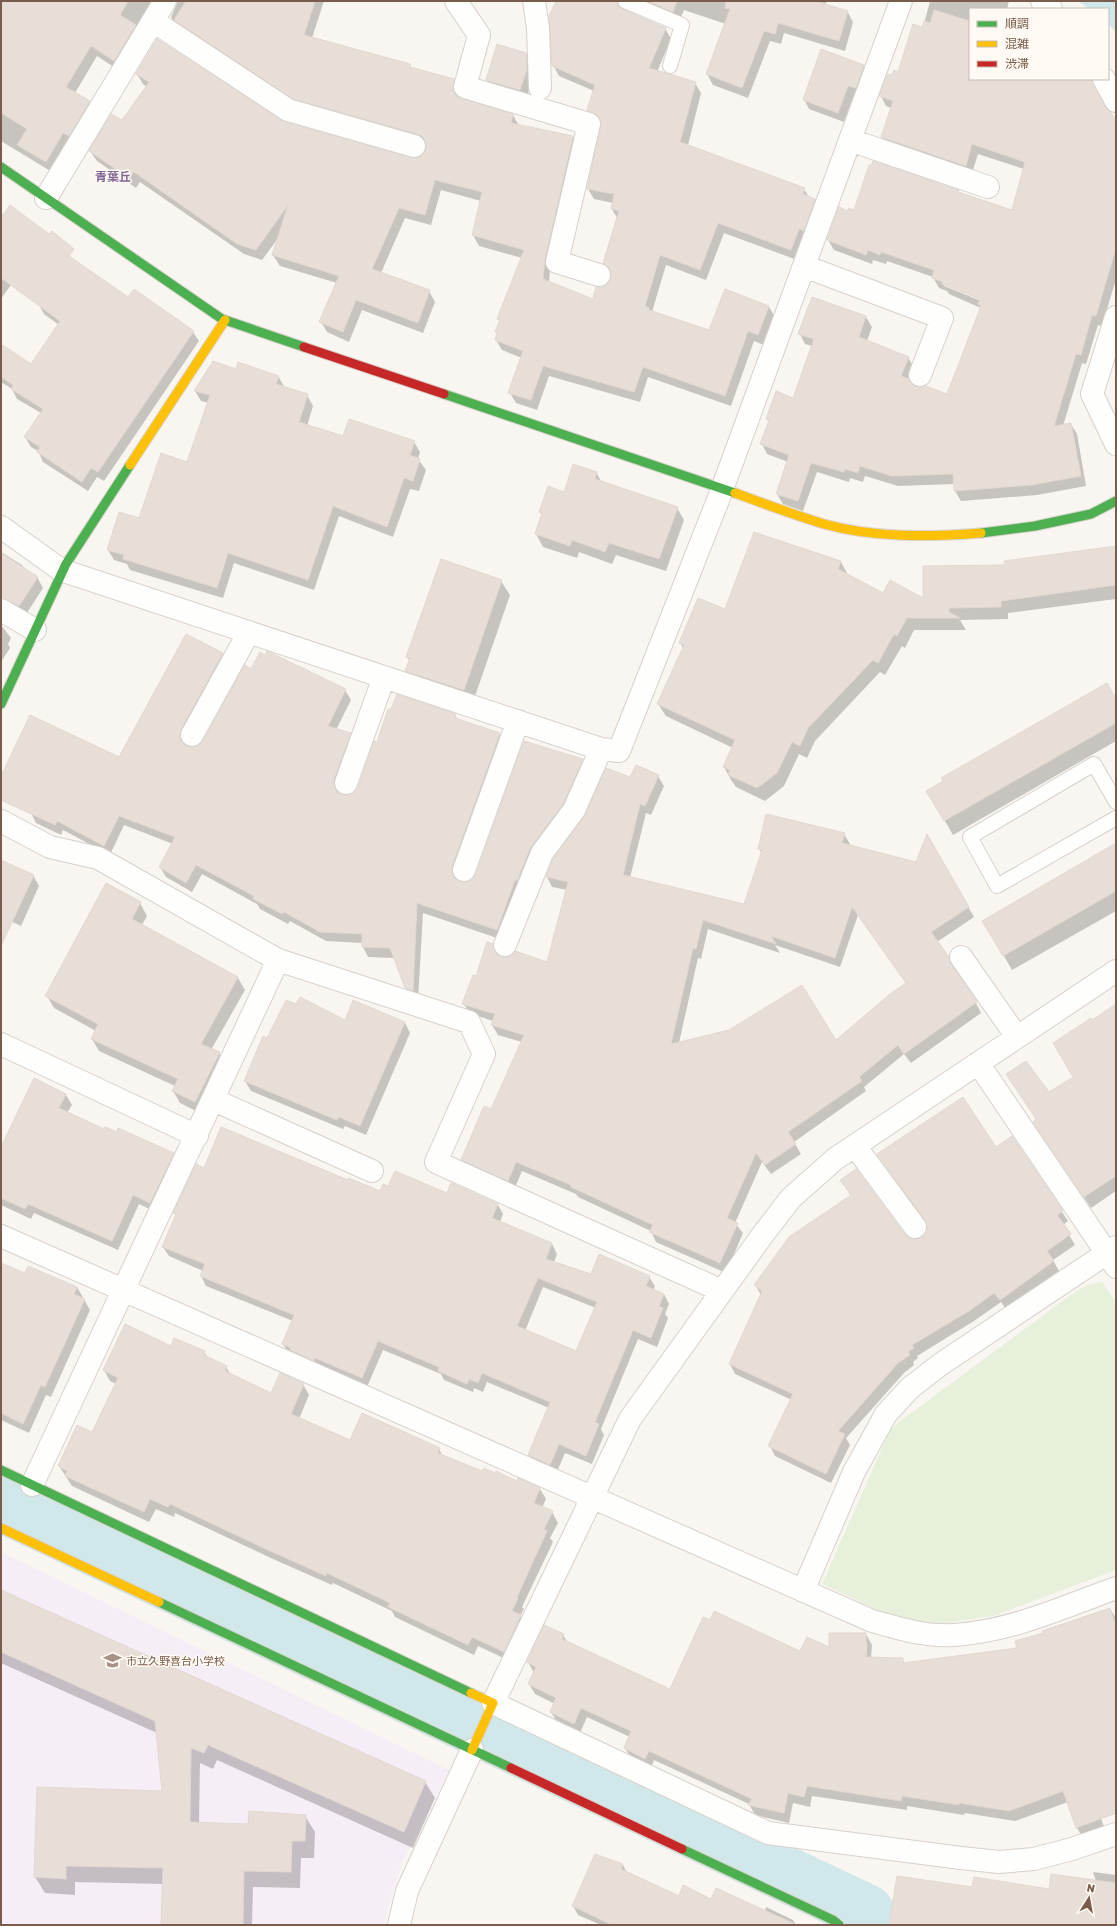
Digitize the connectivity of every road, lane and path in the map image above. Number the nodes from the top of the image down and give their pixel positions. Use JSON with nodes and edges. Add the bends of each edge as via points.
{"nodes":[{"id":1,"x":164,"y":1,"type":"edge"},
{"id":2,"x":456,"y":1,"type":"edge"},
{"id":3,"x":534,"y":1,"type":"edge"},
{"id":4,"x":625,"y":1,"type":"edge"},
{"id":5,"x":901,"y":1,"type":"edge"},
{"id":6,"x":1042,"y":1,"type":"edge"},
{"id":7,"x":1050,"y":8,"type":"edge"},
{"id":8,"x":153,"y":20,"type":"junction"},
{"id":9,"x":670,"y":66,"type":"dead end"},
{"id":10,"x":1105,"y":80,"type":"edge"},
{"id":11,"x":540,"y":88,"type":"dead end"},
{"id":12,"x":1116,"y":101,"type":"edge"},
{"id":13,"x":850,"y":140,"type":"junction"},
{"id":14,"x":414,"y":146,"type":"dead end"},
{"id":15,"x":1,"y":167,"type":"edge"},
{"id":16,"x":988,"y":187,"type":"dead end"},
{"id":17,"x":46,"y":198,"type":"junction"},
{"id":18,"x":804,"y":266,"type":"junction"},
{"id":19,"x":599,"y":275,"type":"dead end"},
{"id":20,"x":1116,"y":317,"type":"edge"},
{"id":21,"x":224,"y":320,"type":"junction"},
{"id":22,"x":920,"y":375,"type":"dead end"},
{"id":23,"x":1116,"y":444,"type":"edge"},
{"id":24,"x":722,"y":490,"type":"junction"},
{"id":25,"x":1116,"y":502,"type":"edge"},
{"id":26,"x":1,"y":527,"type":"edge"},
{"id":27,"x":63,"y":571,"type":"junction"},
{"id":28,"x":1,"y":610,"type":"edge"},
{"id":29,"x":35,"y":630,"type":"junction"},
{"id":30,"x":249,"y":632,"type":"junction"},
{"id":31,"x":384,"y":677,"type":"junction"},
{"id":32,"x":1,"y":704,"type":"edge"},
{"id":33,"x":518,"y":721,"type":"junction"},
{"id":34,"x":192,"y":735,"type":"dead end"},
{"id":35,"x":601,"y":749,"type":"junction"},
{"id":36,"x":346,"y":783,"type":"dead end"},
{"id":37,"x":1116,"y":802,"type":"edge"},
{"id":38,"x":1116,"y":818,"type":"edge"},
{"id":39,"x":1,"y":821,"type":"edge"},
{"id":40,"x":464,"y":870,"type":"dead end"},
{"id":41,"x":505,"y":945,"type":"dead end"},
{"id":42,"x":962,"y":957,"type":"dead end"},
{"id":43,"x":278,"y":960,"type":"junction"},
{"id":44,"x":1116,"y":970,"type":"edge"},
{"id":45,"x":1017,"y":1037,"type":"junction"},
{"id":46,"x":1,"y":1044,"type":"edge"},
{"id":47,"x":978,"y":1063,"type":"junction"},
{"id":48,"x":214,"y":1100,"type":"junction"},
{"id":49,"x":197,"y":1136,"type":"junction"},
{"id":50,"x":855,"y":1146,"type":"junction"},
{"id":51,"x":372,"y":1171,"type":"dead end"},
{"id":52,"x":915,"y":1227,"type":"dead end"},
{"id":53,"x":1,"y":1236,"type":"edge"},
{"id":54,"x":1113,"y":1255,"type":"edge"},
{"id":55,"x":124,"y":1290,"type":"junction"},
{"id":56,"x":722,"y":1291,"type":"junction"},
{"id":57,"x":1,"y":1470,"type":"edge"},
{"id":58,"x":32,"y":1485,"type":"junction"},
{"id":59,"x":591,"y":1497,"type":"junction"},
{"id":60,"x":1,"y":1528,"type":"edge"},
{"id":61,"x":1116,"y":1588,"type":"edge"},
{"id":62,"x":803,"y":1591,"type":"junction"},
{"id":63,"x":491,"y":1709,"type":"junction"},
{"id":64,"x":475,"y":1743,"type":"junction"},
{"id":65,"x":1116,"y":1834,"type":"edge"},
{"id":66,"x":399,"y":1925,"type":"edge"},
{"id":67,"x":839,"y":1925,"type":"edge"}],
"edges":[{"from":1,"to":8,"type":"street"},
{"from":2,"to":19,"type":"street","via":[[479,34],[465,87],[589,124],[556,262]]},
{"from":3,"to":11,"type":"street","via":[[538,28]]},
{"from":4,"to":9,"type":"lane","via":[[682,25]]},
{"from":5,"to":13,"type":"street"},
{"from":6,"to":7,"type":"street"},
{"from":8,"to":14,"type":"street","via":[[288,110]]},
{"from":8,"to":17,"type":"street"},
{"from":10,"to":12,"type":"street"},
{"from":13,"to":16,"type":"street"},
{"from":13,"to":18,"type":"street"},
{"from":15,"to":17,"type":"street"},
{"from":17,"to":21,"type":"street"},
{"from":18,"to":22,"type":"street","via":[[942,318]]},
{"from":18,"to":24,"type":"street"},
{"from":20,"to":23,"type":"street","via":[[1092,394]]},
{"from":21,"to":24,"type":"street"},
{"from":21,"to":27,"type":"street"},
{"from":24,"to":25,"type":"street","via":[[825,524],[868,532],[936,537],[1035,526],[1091,514]]},
{"from":24,"to":35,"type":"street","via":[[619,751]]},
{"from":26,"to":27,"type":"street"},
{"from":27,"to":29,"type":"street"},
{"from":27,"to":30,"type":"street"},
{"from":28,"to":29,"type":"street"},
{"from":29,"to":32,"type":"street"},
{"from":30,"to":31,"type":"street"},
{"from":30,"to":34,"type":"street"},
{"from":31,"to":33,"type":"street"},
{"from":31,"to":36,"type":"street"},
{"from":33,"to":35,"type":"street"},
{"from":33,"to":40,"type":"street"},
{"from":35,"to":41,"type":"street","via":[[574,810],[542,853]]},
{"from":37,"to":38,"type":"lane","via":[[1094,764],[970,837],[997,886]]},
{"from":39,"to":43,"type":"street","via":[[50,847],[98,858]]},
{"from":42,"to":45,"type":"street"},
{"from":43,"to":48,"type":"street"},
{"from":43,"to":56,"type":"street","via":[[469,1022],[484,1054],[436,1162]]},
{"from":44,"to":45,"type":"street"},
{"from":45,"to":47,"type":"street"},
{"from":46,"to":49,"type":"street"},
{"from":47,"to":50,"type":"street"},
{"from":47,"to":54,"type":"street"},
{"from":48,"to":49,"type":"street"},
{"from":48,"to":51,"type":"street"},
{"from":49,"to":55,"type":"street"},
{"from":50,"to":52,"type":"street"},
{"from":50,"to":56,"type":"street","via":[[835,1159],[791,1198]]},
{"from":53,"to":55,"type":"street"},
{"from":54,"to":62,"type":"street","via":[[941,1364],[910,1388],[886,1414],[854,1472]]},
{"from":55,"to":58,"type":"street"},
{"from":55,"to":59,"type":"street"},
{"from":56,"to":59,"type":"street","via":[[630,1419]]},
{"from":57,"to":58,"type":"street"},
{"from":58,"to":63,"type":"street"},
{"from":59,"to":62,"type":"street"},
{"from":59,"to":63,"type":"street"},
{"from":60,"to":64,"type":"street"},
{"from":61,"to":62,"type":"street","via":[[1033,1619],[952,1635],[913,1632],[872,1621]]},
{"from":63,"to":64,"type":"street"},
{"from":63,"to":65,"type":"street","via":[[768,1833],[999,1862],[1034,1859],[1072,1850]]},
{"from":64,"to":66,"type":"street","via":[[407,1891]]},
{"from":64,"to":67,"type":"street"}]}
